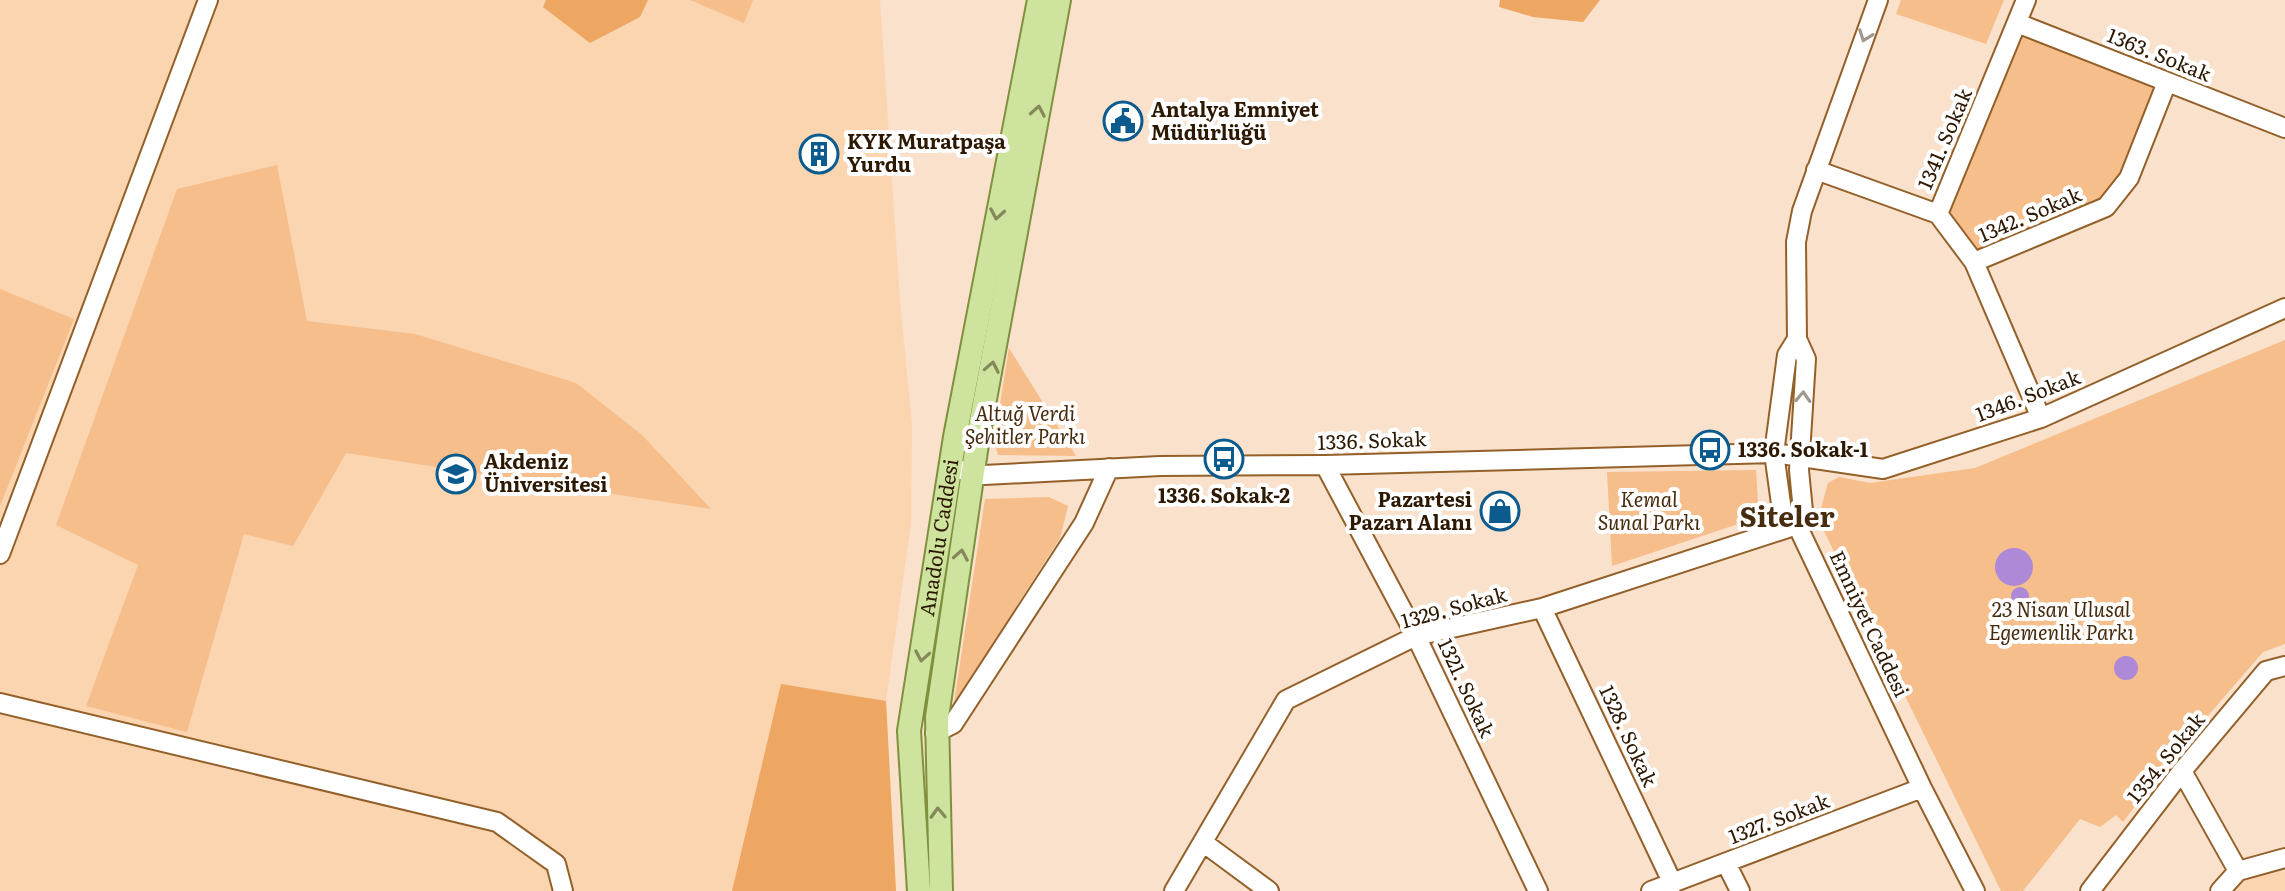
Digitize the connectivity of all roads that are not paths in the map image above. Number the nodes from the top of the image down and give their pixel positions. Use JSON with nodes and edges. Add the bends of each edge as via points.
{"nodes":[{"id":1,"x":208,"y":0,"type":"edge"},
{"id":2,"x":1039,"y":0,"type":"edge"},
{"id":3,"x":1059,"y":0,"type":"edge"},
{"id":4,"x":1878,"y":0,"type":"edge"},
{"id":5,"x":2026,"y":0,"type":"edge"},
{"id":6,"x":2017,"y":23,"type":"junction"},
{"id":7,"x":2167,"y":82,"type":"junction"},
{"id":8,"x":2285,"y":128,"type":"edge"},
{"id":9,"x":1816,"y":170,"type":"junction"},
{"id":10,"x":1938,"y":214,"type":"junction"},
{"id":11,"x":1974,"y":262,"type":"junction"},
{"id":12,"x":2285,"y":308,"type":"edge"},
{"id":13,"x":1797,"y":339,"type":"junction"},
{"id":14,"x":2041,"y":418,"type":"junction"},
{"id":15,"x":1774,"y":453,"type":"junction"},
{"id":16,"x":1800,"y":457,"type":"junction"},
{"id":17,"x":1835,"y":462,"type":"junction"},
{"id":18,"x":1325,"y":465,"type":"junction"},
{"id":19,"x":1109,"y":468,"type":"junction"},
{"id":20,"x":961,"y":470,"type":"junction"},
{"id":21,"x":1802,"y":498,"type":"junction"},
{"id":22,"x":1797,"y":525,"type":"junction"},
{"id":23,"x":0,"y":554,"type":"edge"},
{"id":24,"x":1542,"y":608,"type":"junction"},
{"id":25,"x":1416,"y":636,"type":"junction"},
{"id":26,"x":2285,"y":666,"type":"edge"},
{"id":27,"x":0,"y":703,"type":"edge"},
{"id":28,"x":935,"y":733,"type":"junction"},
{"id":29,"x":2182,"y":771,"type":"junction"},
{"id":30,"x":1922,"y":788,"type":"junction"},
{"id":31,"x":1204,"y":843,"type":"junction"},
{"id":32,"x":2285,"y":858,"type":"edge"},
{"id":33,"x":1726,"y":863,"type":"junction"},
{"id":34,"x":2238,"y":871,"type":"junction"},
{"id":35,"x":1673,"y":884,"type":"junction"},
{"id":36,"x":563,"y":891,"type":"edge"},
{"id":37,"x":919,"y":891,"type":"edge"},
{"id":38,"x":941,"y":891,"type":"edge"},
{"id":39,"x":1174,"y":891,"type":"edge"},
{"id":40,"x":1269,"y":891,"type":"edge"},
{"id":41,"x":1538,"y":891,"type":"edge"},
{"id":42,"x":1651,"y":891,"type":"edge"},
{"id":43,"x":1740,"y":891,"type":"edge"},
{"id":44,"x":1975,"y":891,"type":"edge"},
{"id":45,"x":2090,"y":891,"type":"edge"},
{"id":46,"x":2220,"y":891,"type":"edge"}],
"edges":[{"from":1,"to":23,"type":"street"},
{"from":2,"to":20,"type":"main road","name":"Anadolu Caddesi","one_way":true},
{"from":20,"to":3,"type":"main road","name":"Anadolu Caddesi","one_way":true},
{"from":4,"to":9,"type":"street","name":"Emniyet Caddesi","one_way":true},
{"from":5,"to":6,"type":"street","name":"1341. Sokak"},
{"from":6,"to":7,"type":"street","name":"1363. Sokak"},
{"from":6,"to":10,"type":"street","name":"1341. Sokak"},
{"from":7,"to":8,"type":"street","name":"1363. Sokak"},
{"from":7,"to":11,"type":"street","name":"1342. Sokak","via":[[2129,178],[2106,207]]},
{"from":9,"to":10,"type":"street"},
{"from":9,"to":13,"type":"street","name":"Emniyet Caddesi","via":[[1796,242]]},
{"from":10,"to":11,"type":"street","name":"1341. Sokak"},
{"from":11,"to":14,"type":"street","name":"1341. Sokak"},
{"from":12,"to":14,"type":"street","name":"1346. Sokak"},
{"from":13,"to":15,"type":"street","name":"Emniyet Caddesi","via":[[1787,355]]},
{"from":16,"to":13,"type":"street","one_way":true,"via":[[1806,359]]},
{"from":14,"to":17,"type":"street","name":"1346. Sokak","via":[[1883,469]]},
{"from":15,"to":16,"type":"street","name":"1346. Sokak"},
{"from":15,"to":18,"type":"street","name":"1336. Sokak"},
{"from":15,"to":22,"type":"street","name":"Emniyet Caddesi","via":[[1782,511]]},
{"from":16,"to":17,"type":"street","name":"1346. Sokak"},
{"from":16,"to":21,"type":"street"},
{"from":17,"to":21,"type":"street","via":[[1818,474]]},
{"from":18,"to":19,"type":"street","name":"1336. Sokak"},
{"from":18,"to":25,"type":"street","name":"1321. Sokak"},
{"from":19,"to":20,"type":"street","name":"1336. Sokak","via":[[984,475]]},
{"from":19,"to":28,"type":"street","via":[[1084,523],[953,724]]},
{"from":28,"to":20,"type":"main road","name":"Anadolu Caddesi","one_way":true},
{"from":20,"to":37,"type":"main road","name":"Anadolu Caddesi","one_way":true,"via":[[944,530],[909,731]]},
{"from":21,"to":22,"type":"street"},
{"from":22,"to":24,"type":"street","name":"1329. Sokak"},
{"from":22,"to":30,"type":"street","name":"Emniyet Caddesi"},
{"from":24,"to":25,"type":"street","name":"1329. Sokak"},
{"from":24,"to":35,"type":"street","name":"1328. Sokak"},
{"from":25,"to":31,"type":"street","name":"1329. Sokak","via":[[1286,700]]},
{"from":25,"to":41,"type":"street","name":"1321. Sokak"},
{"from":26,"to":29,"type":"street","name":"1354. Sokak","via":[[2266,671]]},
{"from":27,"to":36,"type":"street","via":[[497,822],[556,864]]},
{"from":38,"to":28,"type":"main road","name":"Anadolu Caddesi","one_way":true},
{"from":29,"to":34,"type":"street"},
{"from":29,"to":45,"type":"street","name":"1354. Sokak"},
{"from":30,"to":33,"type":"street","name":"1327. Sokak"},
{"from":30,"to":44,"type":"street","name":"Emniyet Caddesi"},
{"from":31,"to":39,"type":"street","name":"1329. Sokak"},
{"from":31,"to":40,"type":"street"},
{"from":32,"to":34,"type":"street"},
{"from":33,"to":35,"type":"street","name":"1327. Sokak"},
{"from":33,"to":43,"type":"street"},
{"from":34,"to":46,"type":"street"},
{"from":35,"to":42,"type":"street","name":"1327. Sokak"}]}
